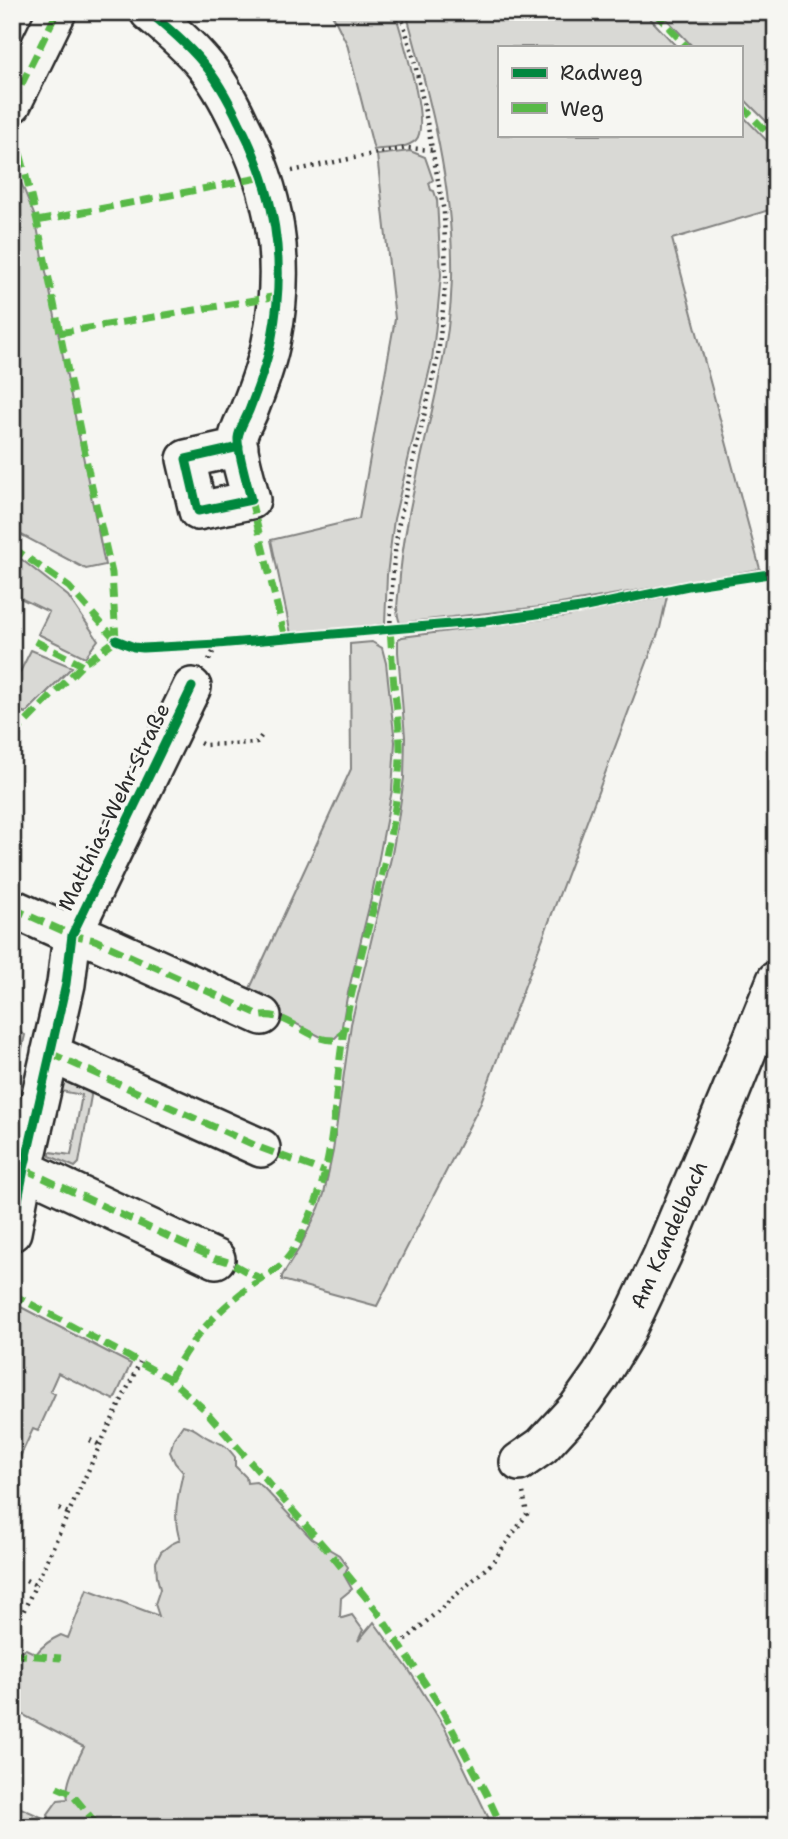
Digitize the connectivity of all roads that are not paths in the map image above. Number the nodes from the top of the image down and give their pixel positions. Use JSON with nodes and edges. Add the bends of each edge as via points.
{"nodes":[{"id":1,"x":57,"y":12,"type":"edge"},
{"id":2,"x":149,"y":12,"type":"edge"},
{"id":3,"x":12,"y":104,"type":"edge"},
{"id":4,"x":239,"y":447,"type":"dead end"},
{"id":5,"x":192,"y":687,"type":"dead end"},
{"id":6,"x":12,"y":908,"type":"edge"},
{"id":7,"x":72,"y":935,"type":"junction"},
{"id":8,"x":776,"y":980,"type":"edge"},
{"id":9,"x":262,"y":1016,"type":"dead end"},
{"id":10,"x":50,"y":1053,"type":"junction"},
{"id":11,"x":261,"y":1148,"type":"dead end"},
{"id":12,"x":24,"y":1169,"type":"junction"},
{"id":13,"x":12,"y":1232,"type":"edge"},
{"id":14,"x":216,"y":1259,"type":"dead end"},
{"id":15,"x":519,"y":1462,"type":"road end"}],
"edges":[{"from":1,"to":3,"type":"street"},
{"from":2,"to":4,"type":"street","via":[[214,76],[264,177],[277,236],[278,296],[272,338],[238,436]]},
{"from":5,"to":7,"type":"street","name":"Matthias-Wehr-Straße"},
{"from":6,"to":7,"type":"street","name":"Matthias-Wehr-Straße"},
{"from":7,"to":9,"type":"street","name":"Matthias-Wehr-Straße","via":[[95,940]]},
{"from":7,"to":10,"type":"street","name":"Matthias-Wehr-Straße"},
{"from":8,"to":15,"type":"street","name":"Am Kandelbach","via":[[662,1256],[624,1336],[579,1407],[542,1446]]},
{"from":10,"to":11,"type":"street"},
{"from":10,"to":12,"type":"street","name":"Matthias-Wehr-Straße"},
{"from":12,"to":13,"type":"street","name":"Matthias-Wehr-Straße"},
{"from":12,"to":14,"type":"street"}]}
